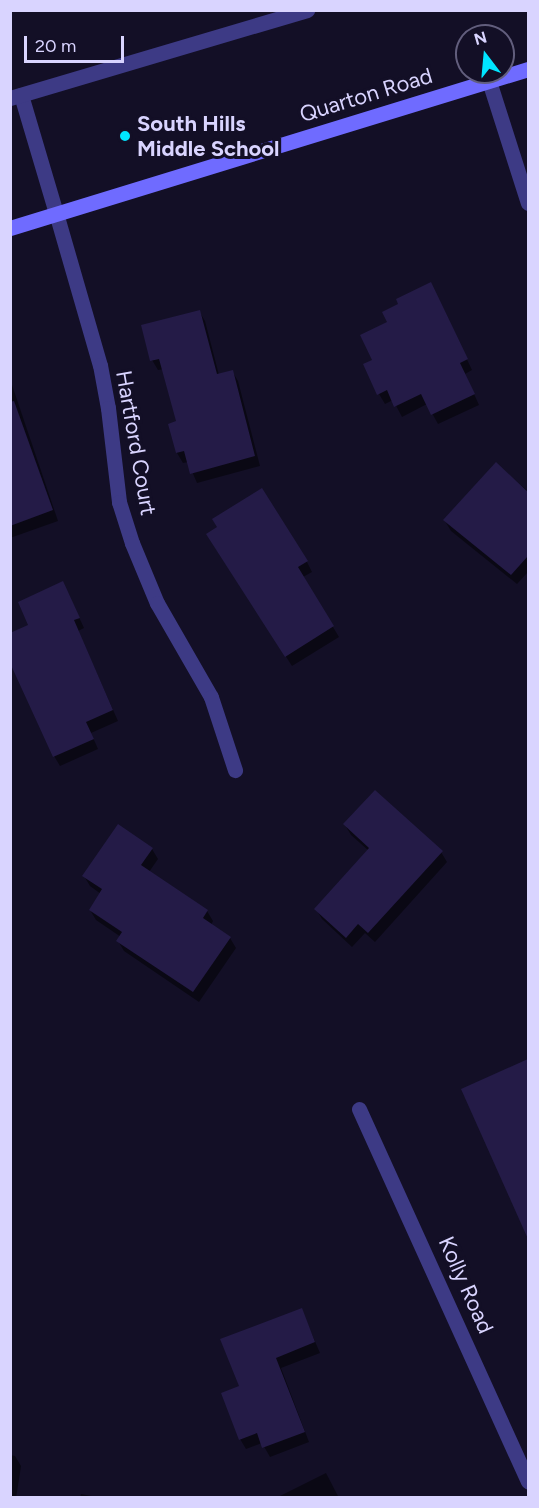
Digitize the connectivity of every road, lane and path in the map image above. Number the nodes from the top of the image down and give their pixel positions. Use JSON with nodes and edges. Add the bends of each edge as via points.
{"nodes":[{"id":1,"x":308,"y":10,"type":"edge"},
{"id":2,"x":275,"y":15,"type":"edge"},
{"id":3,"x":479,"y":84,"type":"edge"},
{"id":4,"x":490,"y":84,"type":"edge"},
{"id":5,"x":16,"y":97,"type":"edge"},
{"id":6,"x":528,"y":203,"type":"edge"},
{"id":7,"x":56,"y":213,"type":"junction"},
{"id":8,"x":10,"y":228,"type":"edge"},
{"id":9,"x":235,"y":770,"type":"dead end"},
{"id":10,"x":359,"y":1109,"type":"dead end"},
{"id":11,"x":528,"y":1481,"type":"edge"}],
"edges":[{"from":1,"to":2,"type":"street"},
{"from":2,"to":5,"type":"street"},
{"from":3,"to":7,"type":"street","name":"Quarton Road"},
{"from":4,"to":6,"type":"street"},
{"from":5,"to":7,"type":"street","name":"Hartford Court"},
{"from":7,"to":8,"type":"street","name":"Quarton Road"},
{"from":7,"to":9,"type":"street","name":"Hartford Court","via":[[100,364],[119,502],[132,543],[157,603],[211,697]]},
{"from":10,"to":11,"type":"street","name":"Kolly Road"}]}
